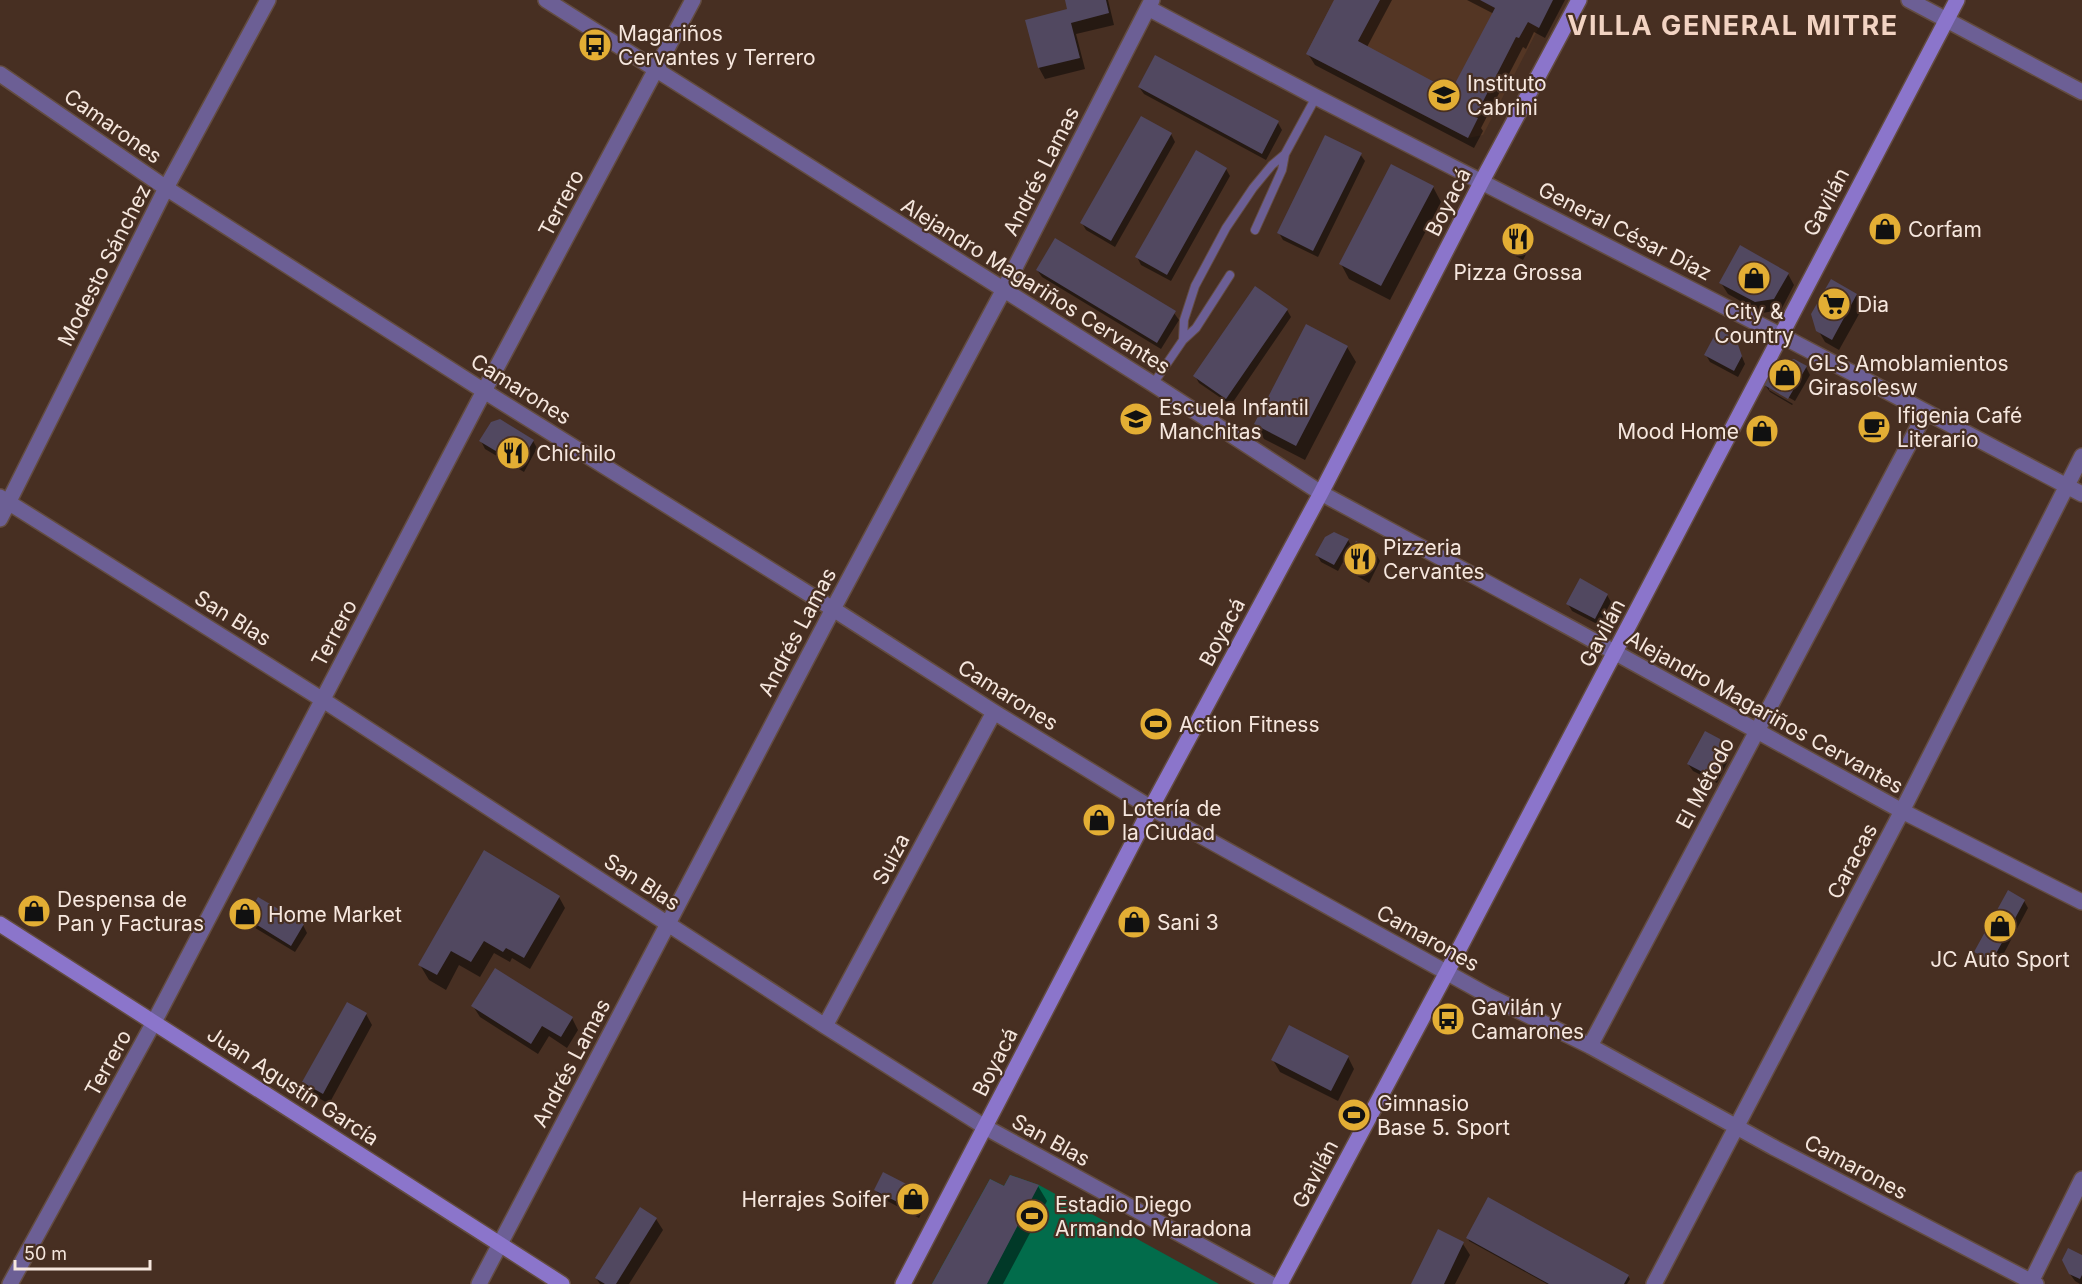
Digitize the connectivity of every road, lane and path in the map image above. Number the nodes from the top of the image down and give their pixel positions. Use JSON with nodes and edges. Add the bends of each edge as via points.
{"nodes":[{"id":1,"x":268,"y":0,"type":"edge"},
{"id":2,"x":546,"y":0,"type":"edge"},
{"id":3,"x":693,"y":0,"type":"edge"},
{"id":4,"x":1579,"y":0,"type":"edge"},
{"id":5,"x":1909,"y":0,"type":"edge"},
{"id":6,"x":1957,"y":0,"type":"edge"},
{"id":7,"x":1150,"y":4,"type":"edge"},
{"id":8,"x":1947,"y":20,"type":"junction"},
{"id":9,"x":657,"y":70,"type":"junction"},
{"id":10,"x":0,"y":74,"type":"edge"},
{"id":11,"x":2082,"y":92,"type":"edge"},
{"id":12,"x":1316,"y":97,"type":"junction"},
{"id":13,"x":1285,"y":154,"type":"junction"},
{"id":14,"x":1482,"y":181,"type":"junction"},
{"id":15,"x":166,"y":188,"type":"junction"},
{"id":16,"x":1255,"y":230,"type":"dead end"},
{"id":17,"x":1230,"y":276,"type":"dead end"},
{"id":18,"x":1004,"y":291,"type":"junction"},
{"id":19,"x":1780,"y":335,"type":"junction"},
{"id":20,"x":1183,"y":340,"type":"junction"},
{"id":21,"x":1153,"y":384,"type":"junction"},
{"id":22,"x":484,"y":391,"type":"junction"},
{"id":23,"x":1926,"y":412,"type":"junction"},
{"id":24,"x":2082,"y":456,"type":"edge"},
{"id":25,"x":2066,"y":486,"type":"junction"},
{"id":26,"x":1321,"y":494,"type":"junction"},
{"id":27,"x":2082,"y":494,"type":"edge"},
{"id":28,"x":4,"y":500,"type":"edge"},
{"id":29,"x":0,"y":519,"type":"edge"},
{"id":30,"x":833,"y":609,"type":"junction"},
{"id":31,"x":1615,"y":652,"type":"junction"},
{"id":32,"x":323,"y":699,"type":"junction"},
{"id":33,"x":994,"y":712,"type":"junction"},
{"id":34,"x":1756,"y":730,"type":"junction"},
{"id":35,"x":1151,"y":808,"type":"junction"},
{"id":36,"x":1902,"y":811,"type":"junction"},
{"id":37,"x":2082,"y":902,"type":"edge"},
{"id":38,"x":0,"y":924,"type":"edge"},
{"id":39,"x":668,"y":924,"type":"junction"},
{"id":40,"x":1447,"y":972,"type":"junction"},
{"id":41,"x":154,"y":1022,"type":"junction"},
{"id":42,"x":825,"y":1026,"type":"junction"},
{"id":43,"x":1590,"y":1046,"type":"junction"},
{"id":44,"x":986,"y":1127,"type":"junction"},
{"id":45,"x":1736,"y":1127,"type":"junction"},
{"id":46,"x":2082,"y":1179,"type":"edge"},
{"id":47,"x":499,"y":1243,"type":"junction"},
{"id":48,"x":2032,"y":1283,"type":"edge"},
{"id":49,"x":10,"y":1284,"type":"edge"},
{"id":50,"x":478,"y":1284,"type":"edge"},
{"id":51,"x":562,"y":1284,"type":"edge"},
{"id":52,"x":903,"y":1284,"type":"edge"},
{"id":53,"x":1271,"y":1284,"type":"edge"},
{"id":54,"x":1280,"y":1284,"type":"edge"},
{"id":55,"x":1654,"y":1284,"type":"edge"}],
"edges":[{"from":1,"to":15,"type":"street","name":"Modesto Sánchez"},
{"from":2,"to":9,"type":"street","name":"Alejandro Magariños Cervantes"},
{"from":3,"to":9,"type":"street","name":"Terrero"},
{"from":4,"to":14,"type":"street","name":"Boyacá"},
{"from":5,"to":8,"type":"street"},
{"from":6,"to":8,"type":"street","name":"Gavilán"},
{"from":7,"to":12,"type":"street","name":"General César Díaz"},
{"from":7,"to":18,"type":"street","name":"Andrés Lamas"},
{"from":8,"to":11,"type":"street"},
{"from":8,"to":19,"type":"street","name":"Gavilán"},
{"from":9,"to":18,"type":"street","name":"Alejandro Magariños Cervantes"},
{"from":9,"to":22,"type":"street","name":"Terrero"},
{"from":10,"to":15,"type":"street","name":"Camarones"},
{"from":12,"to":13,"type":"lane"},
{"from":12,"to":14,"type":"street","name":"General César Díaz"},
{"from":13,"to":16,"type":"lane","via":[[1282,170]]},
{"from":13,"to":20,"type":"lane","via":[[1253,188],[1226,228],[1195,286],[1184,320]]},
{"from":14,"to":19,"type":"street","name":"General César Díaz"},
{"from":14,"to":26,"type":"street","name":"Boyacá"},
{"from":15,"to":22,"type":"street","name":"Camarones"},
{"from":15,"to":28,"type":"street","name":"Modesto Sánchez"},
{"from":17,"to":20,"type":"lane","via":[[1196,328]]},
{"from":18,"to":21,"type":"street","name":"Alejandro Magariños Cervantes"},
{"from":18,"to":30,"type":"street","name":"Andrés Lamas"},
{"from":19,"to":23,"type":"street","name":"General César Díaz"},
{"from":19,"to":31,"type":"street","name":"Gavilán"},
{"from":20,"to":21,"type":"lane"},
{"from":21,"to":26,"type":"street","name":"Alejandro Magariños Cervantes"},
{"from":22,"to":30,"type":"street","name":"Camarones"},
{"from":22,"to":32,"type":"street","name":"Terrero"},
{"from":23,"to":25,"type":"street","name":"General César Díaz"},
{"from":23,"to":34,"type":"street","name":"El Método"},
{"from":24,"to":25,"type":"street","name":"Caracas"},
{"from":25,"to":27,"type":"street","name":"General César Díaz"},
{"from":25,"to":36,"type":"street","name":"Caracas"},
{"from":26,"to":31,"type":"street","name":"Alejandro Magariños Cervantes"},
{"from":26,"to":35,"type":"street","name":"Boyacá"},
{"from":28,"to":29,"type":"street","name":"Modesto Sánchez"},
{"from":28,"to":32,"type":"street","name":"San Blas"},
{"from":30,"to":33,"type":"street","name":"Camarones"},
{"from":30,"to":39,"type":"street","name":"Andrés Lamas"},
{"from":31,"to":34,"type":"street","name":"Alejandro Magariños Cervantes"},
{"from":31,"to":40,"type":"street","name":"Gavilán"},
{"from":32,"to":39,"type":"street","name":"San Blas"},
{"from":32,"to":41,"type":"street","name":"Terrero"},
{"from":33,"to":35,"type":"street","name":"Camarones"},
{"from":33,"to":42,"type":"street","name":"Suiza"},
{"from":34,"to":36,"type":"street","name":"Alejandro Magariños Cervantes"},
{"from":34,"to":43,"type":"street","name":"El Método"},
{"from":35,"to":40,"type":"street","name":"Camarones"},
{"from":35,"to":44,"type":"street","name":"Boyacá"},
{"from":36,"to":37,"type":"street","name":"Alejandro Magariños Cervantes"},
{"from":36,"to":45,"type":"street","name":"Caracas"},
{"from":38,"to":41,"type":"street","name":"Juan Agustín García"},
{"from":39,"to":42,"type":"street","name":"San Blas"},
{"from":39,"to":47,"type":"street","name":"Andrés Lamas"},
{"from":40,"to":43,"type":"street","name":"Camarones"},
{"from":40,"to":54,"type":"street","name":"Gavilán"},
{"from":41,"to":47,"type":"street","name":"Juan Agustín García"},
{"from":41,"to":49,"type":"street","name":"Terrero"},
{"from":42,"to":44,"type":"street","name":"San Blas"},
{"from":43,"to":45,"type":"street","name":"Camarones"},
{"from":44,"to":52,"type":"street","name":"Boyacá"},
{"from":44,"to":53,"type":"street","name":"San Blas"},
{"from":45,"to":48,"type":"street","name":"Camarones"},
{"from":45,"to":55,"type":"street","name":"Caracas"},
{"from":46,"to":48,"type":"street"},
{"from":47,"to":50,"type":"street","name":"Andrés Lamas"},
{"from":47,"to":51,"type":"street","name":"Juan Agustín García"}]}
